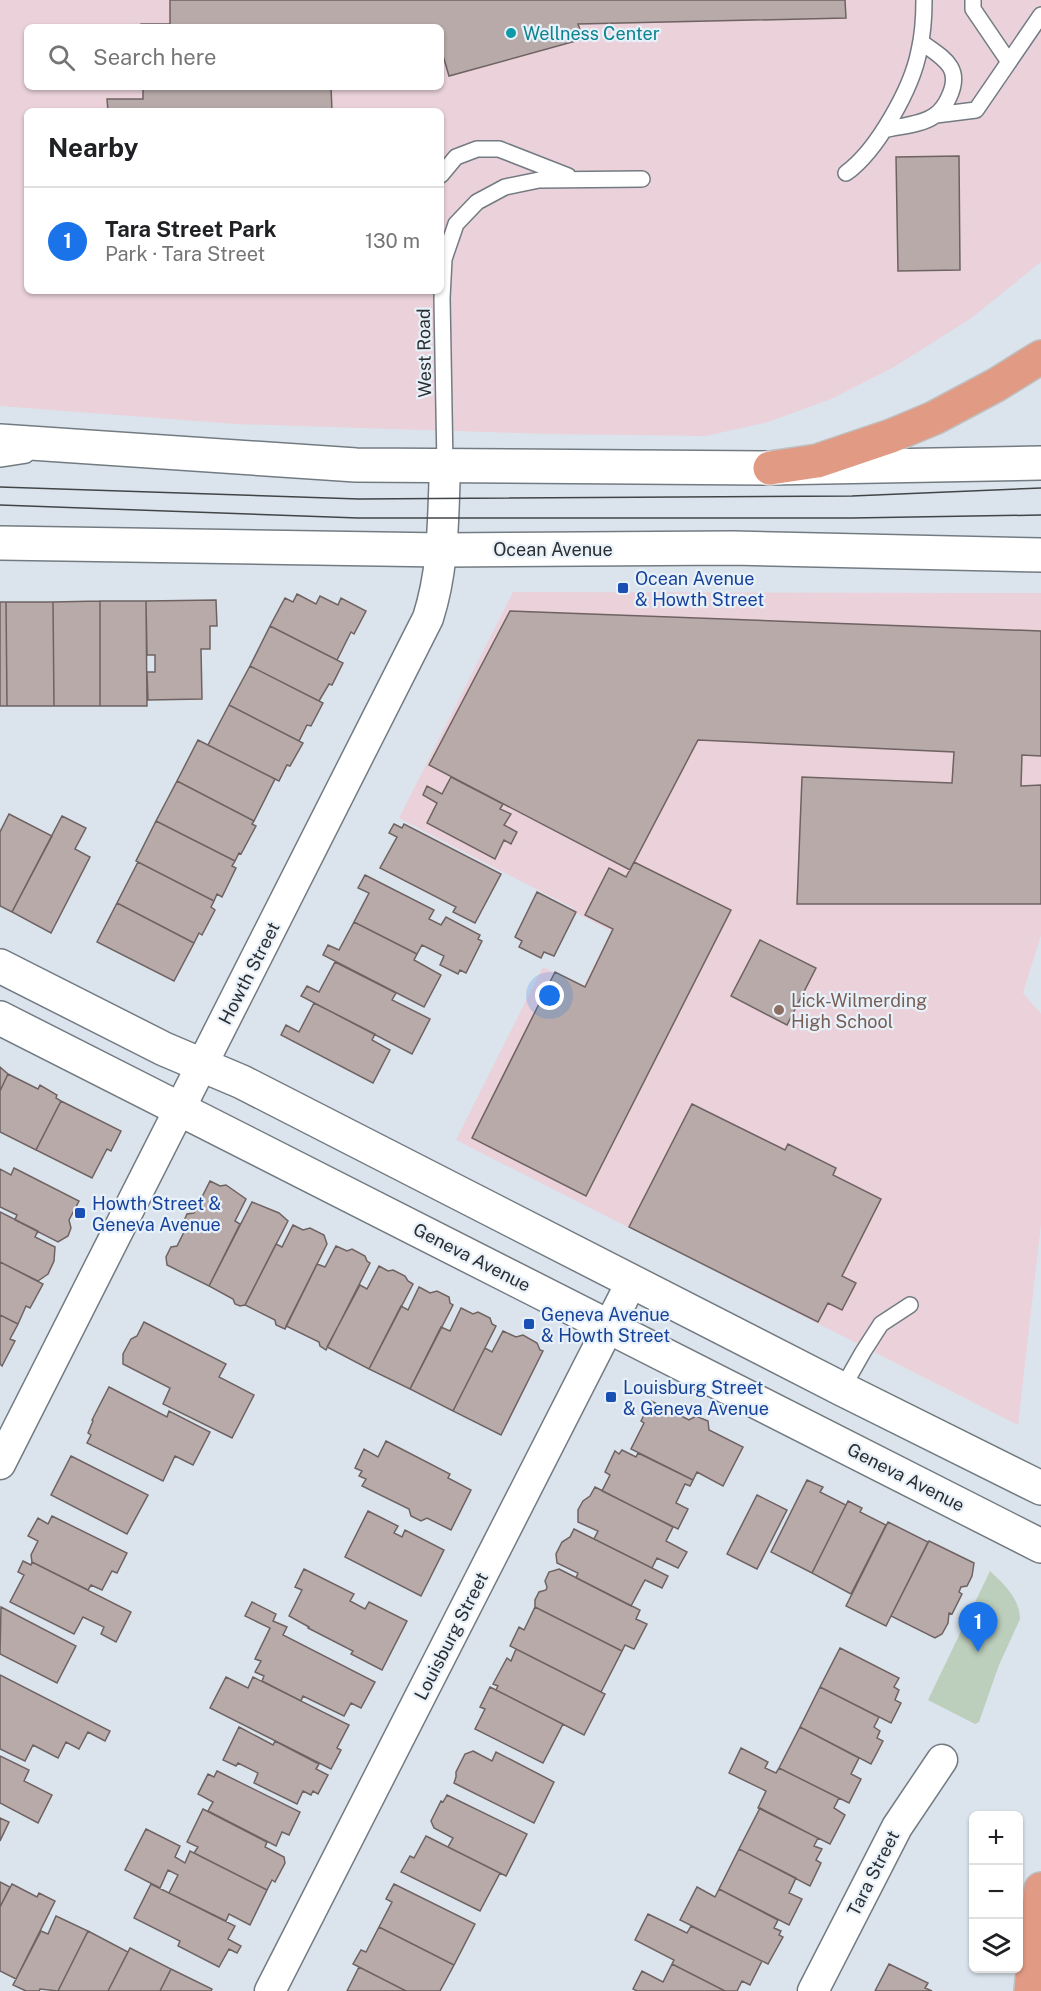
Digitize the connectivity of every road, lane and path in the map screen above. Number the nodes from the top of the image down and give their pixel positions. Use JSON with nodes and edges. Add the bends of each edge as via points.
{"nodes":[{"id":1,"x":924,"y":0,"type":"edge"},
{"id":2,"x":973,"y":0,"type":"edge"},
{"id":3,"x":1041,"y":15,"type":"edge"},
{"id":4,"x":921,"y":42,"type":"junction"},
{"id":5,"x":1009,"y":63,"type":"junction"},
{"id":6,"x":936,"y":115,"type":"junction"},
{"id":7,"x":884,"y":130,"type":"junction"},
{"id":8,"x":444,"y":171,"type":"edge"},
{"id":9,"x":846,"y":173,"type":"dead end"},
{"id":10,"x":642,"y":178,"type":"dead end"},
{"id":11,"x":577,"y":179,"type":"junction"},
{"id":12,"x":444,"y":259,"type":"edge"},
{"id":13,"x":442,"y":294,"type":"edge"},
{"id":14,"x":1041,"y":357,"type":"edge"},
{"id":15,"x":0,"y":441,"type":"edge"},
{"id":16,"x":73,"y":447,"type":"junction"},
{"id":17,"x":0,"y":459,"type":"edge"},
{"id":18,"x":1041,"y":463,"type":"edge"},
{"id":19,"x":445,"y":466,"type":"junction"},
{"id":20,"x":770,"y":468,"type":"junction"},
{"id":21,"x":0,"y":530,"type":"edge"},
{"id":22,"x":0,"y":543,"type":"edge"},
{"id":23,"x":64,"y":544,"type":"junction"},
{"id":24,"x":442,"y":550,"type":"junction"},
{"id":25,"x":1041,"y":555,"type":"edge"},
{"id":26,"x":0,"y":966,"type":"edge"},
{"id":27,"x":0,"y":1018,"type":"edge"},
{"id":28,"x":202,"y":1065,"type":"junction"},
{"id":29,"x":180,"y":1109,"type":"junction"},
{"id":30,"x":632,"y":1281,"type":"junction"},
{"id":31,"x":910,"y":1305,"type":"dead end"},
{"id":32,"x":609,"y":1326,"type":"junction"},
{"id":33,"x":842,"y":1389,"type":"junction"},
{"id":34,"x":0,"y":1464,"type":"edge"},
{"id":35,"x":1041,"y":1488,"type":"edge"},
{"id":36,"x":1041,"y":1546,"type":"edge"},
{"id":37,"x":942,"y":1760,"type":"dead end"},
{"id":38,"x":1041,"y":1889,"type":"edge"},
{"id":39,"x":270,"y":1991,"type":"edge"},
{"id":40,"x":813,"y":1991,"type":"edge"},
{"id":41,"x":1031,"y":1991,"type":"edge"}],
"edges":[{"from":1,"to":4,"type":"lane"},
{"from":2,"to":5,"type":"lane","via":[[973,9]]},
{"from":3,"to":5,"type":"lane"},
{"from":4,"to":6,"type":"lane","via":[[945,58],[953,71],[953,87]]},
{"from":4,"to":7,"type":"lane","via":[[905,91]]},
{"from":5,"to":6,"type":"lane","via":[[976,110]]},
{"from":6,"to":7,"type":"lane"},
{"from":7,"to":9,"type":"lane","via":[[859,164]]},
{"from":8,"to":11,"type":"lane","via":[[456,157],[477,149],[499,149]]},
{"from":10,"to":11,"type":"lane","name":"West Road"},
{"from":11,"to":12,"type":"lane","name":"West Road","via":[[539,180],[505,187],[477,202],[456,224]]},
{"from":13,"to":19,"type":"lane","name":"West Road"},
{"from":14,"to":20,"type":"highway","via":[[996,385],[880,441],[817,461]]},
{"from":15,"to":16,"type":"main road"},
{"from":16,"to":17,"type":"lane"},
{"from":16,"to":19,"type":"main road","via":[[277,461]]},
{"from":18,"to":20,"type":"main road"},
{"from":19,"to":20,"type":"main road"},
{"from":19,"to":24,"type":"street","name":"Howth Street"},
{"from":21,"to":23,"type":"lane","name":"Ocean Avenue"},
{"from":22,"to":23,"type":"main road","name":"Ocean Avenue"},
{"from":23,"to":24,"type":"main road","name":"Ocean Avenue"},
{"from":24,"to":25,"type":"main road","name":"Ocean Avenue","via":[[733,548]]},
{"from":24,"to":28,"type":"street","name":"Howth Street","via":[[437,590],[428,618]]},
{"from":26,"to":28,"type":"main road"},
{"from":27,"to":29,"type":"main road","name":"Geneva Avenue"},
{"from":28,"to":29,"type":"street","name":"Howth Street"},
{"from":28,"to":30,"type":"main road"},
{"from":29,"to":32,"type":"main road","name":"Geneva Avenue"},
{"from":29,"to":34,"type":"street","name":"Howth Street"},
{"from":30,"to":32,"type":"street","name":"Louisburg Street"},
{"from":30,"to":33,"type":"main road"},
{"from":31,"to":33,"type":"lane","via":[[882,1324]]},
{"from":32,"to":36,"type":"main road","name":"Geneva Avenue"},
{"from":32,"to":39,"type":"street","name":"Louisburg Street"},
{"from":33,"to":35,"type":"main road"},
{"from":37,"to":40,"type":"street","name":"Tara Street","via":[[897,1827]]},
{"from":38,"to":41,"type":"highway"}]}
